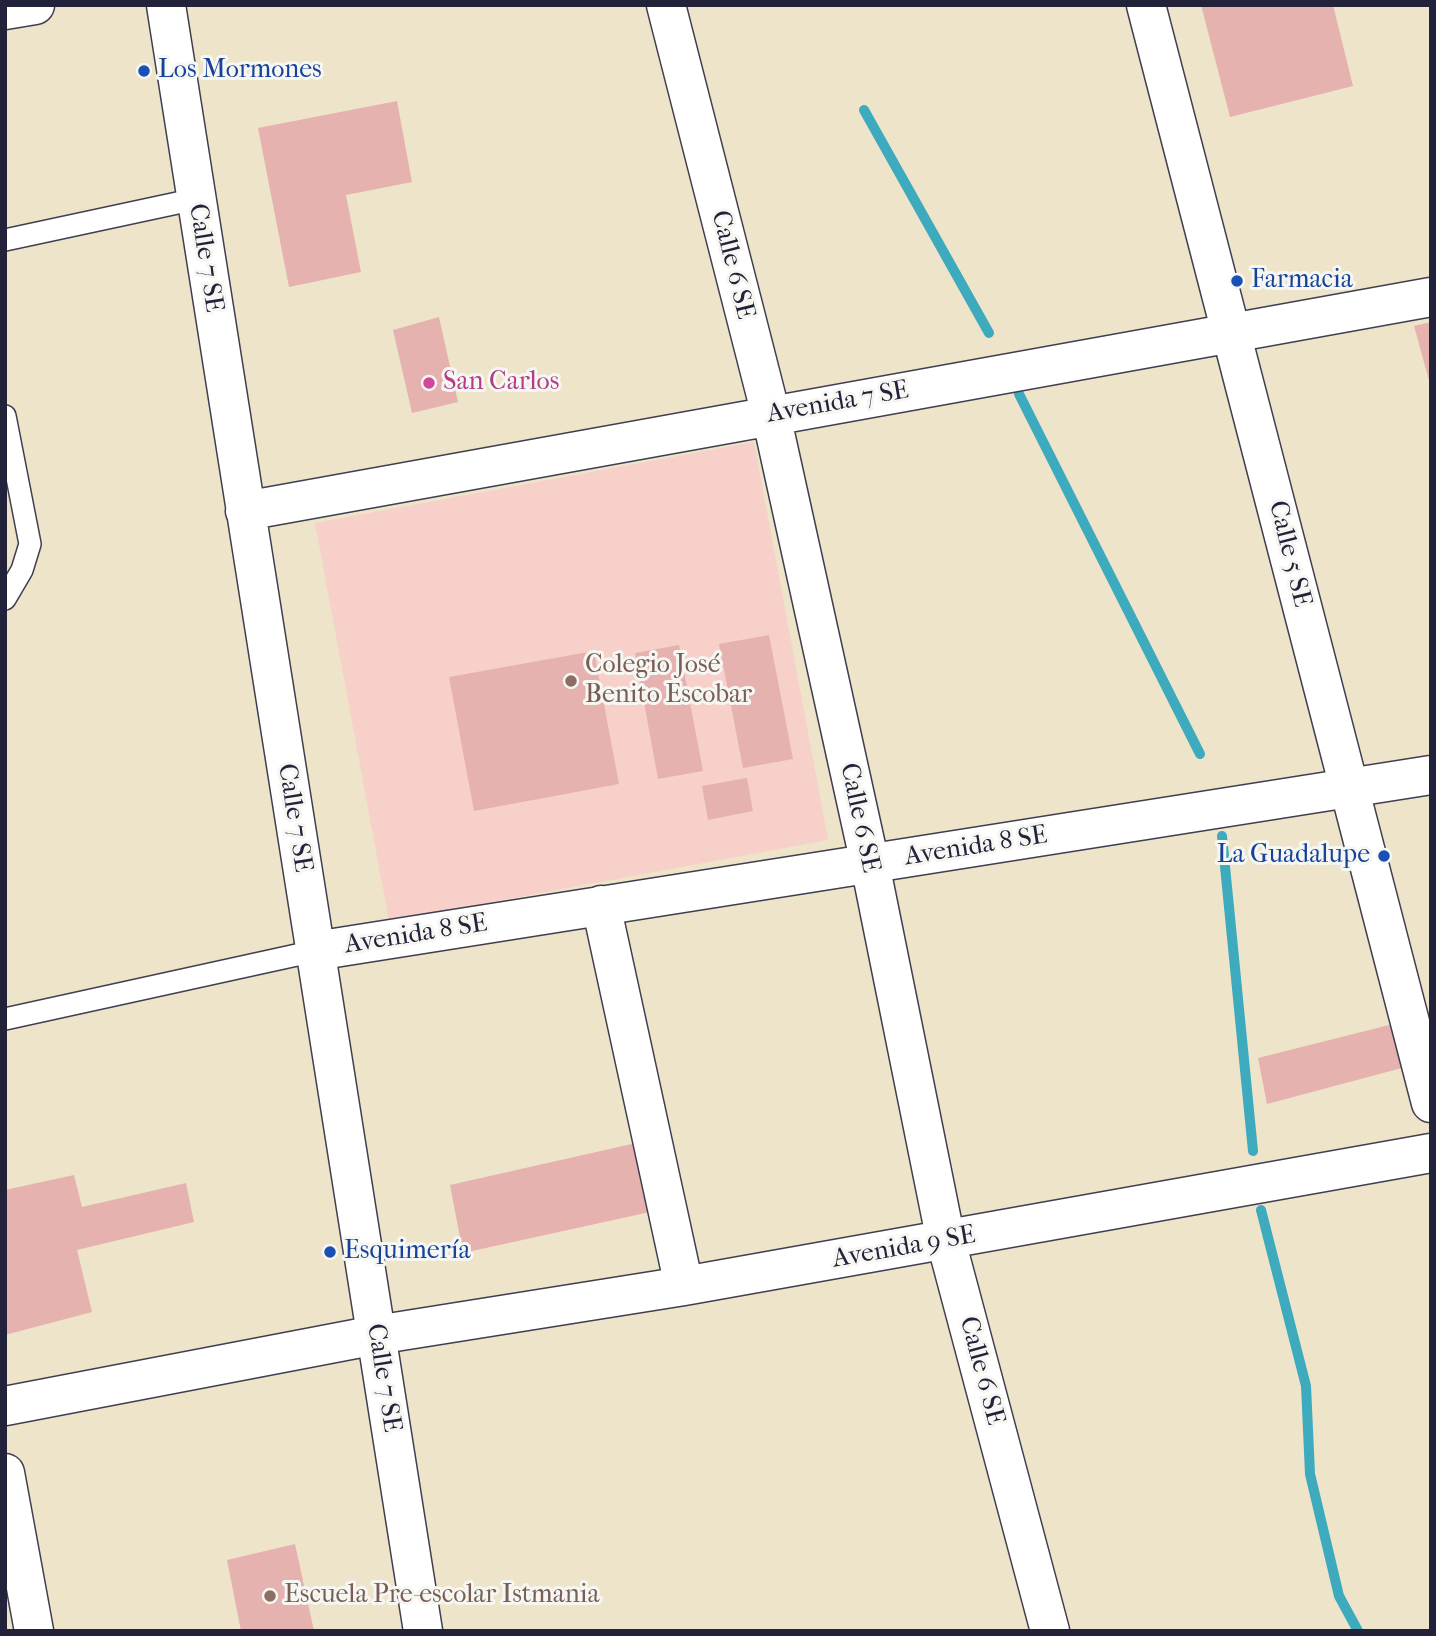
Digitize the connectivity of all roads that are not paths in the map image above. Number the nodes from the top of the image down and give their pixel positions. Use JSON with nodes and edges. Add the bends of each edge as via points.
{"nodes":[{"id":1,"x":35,"y":5,"type":"edge"},
{"id":2,"x":166,"y":5,"type":"edge"},
{"id":3,"x":666,"y":5,"type":"edge"},
{"id":4,"x":1146,"y":5,"type":"edge"},
{"id":5,"x":5,"y":10,"type":"edge"},
{"id":6,"x":196,"y":199,"type":"junction"},
{"id":7,"x":5,"y":240,"type":"edge"},
{"id":8,"x":1431,"y":297,"type":"edge"},
{"id":9,"x":1231,"y":333,"type":"junction"},
{"id":10,"x":771,"y":415,"type":"junction"},
{"id":11,"x":5,"y":416,"type":"edge"},
{"id":12,"x":245,"y":511,"type":"junction"},
{"id":13,"x":5,"y":599,"type":"edge"},
{"id":14,"x":1431,"y":775,"type":"edge"},
{"id":15,"x":1349,"y":788,"type":"junction"},
{"id":16,"x":870,"y":864,"type":"junction"},
{"id":17,"x":601,"y":905,"type":"junction"},
{"id":18,"x":314,"y":951,"type":"junction"},
{"id":19,"x":5,"y":1019,"type":"edge"},
{"id":20,"x":1431,"y":1104,"type":"edge"},
{"id":21,"x":1431,"y":1153,"type":"edge"},
{"id":22,"x":946,"y":1241,"type":"junction"},
{"id":23,"x":684,"y":1286,"type":"junction"},
{"id":24,"x":376,"y":1335,"type":"junction"},
{"id":25,"x":5,"y":1406,"type":"edge"},
{"id":26,"x":5,"y":1473,"type":"edge"},
{"id":27,"x":34,"y":1631,"type":"edge"},
{"id":28,"x":423,"y":1631,"type":"edge"},
{"id":29,"x":1051,"y":1631,"type":"edge"}],
"edges":[{"from":1,"to":5,"type":"street"},
{"from":2,"to":6,"type":"street","name":"Calle 7 SE"},
{"from":3,"to":10,"type":"street","name":"Calle 6 SE"},
{"from":4,"to":9,"type":"street","name":"Calle 5 SE"},
{"from":6,"to":7,"type":"lane"},
{"from":6,"to":12,"type":"street","name":"Calle 7 SE"},
{"from":8,"to":9,"type":"street","name":"Avenida 7 SE"},
{"from":9,"to":10,"type":"street","name":"Avenida 7 SE"},
{"from":9,"to":15,"type":"street","name":"Calle 5 SE"},
{"from":10,"to":12,"type":"street","name":"Avenida 7 SE"},
{"from":10,"to":16,"type":"street","name":"Calle 6 SE"},
{"from":11,"to":13,"type":"lane","via":[[30,544]]},
{"from":12,"to":18,"type":"street","name":"Calle 7 SE"},
{"from":14,"to":15,"type":"street","name":"Avenida 8 SE"},
{"from":15,"to":16,"type":"street","name":"Avenida 8 SE"},
{"from":15,"to":20,"type":"street","name":"Calle 5 SE"},
{"from":16,"to":17,"type":"street","name":"Avenida 8 SE"},
{"from":16,"to":22,"type":"street","name":"Calle 6 SE"},
{"from":17,"to":18,"type":"street","name":"Avenida 8 SE"},
{"from":17,"to":23,"type":"street"},
{"from":18,"to":19,"type":"lane"},
{"from":18,"to":24,"type":"street","name":"Calle 7 SE"},
{"from":21,"to":22,"type":"street","name":"Avenida 9 SE"},
{"from":22,"to":23,"type":"street","name":"Avenida 9 SE"},
{"from":22,"to":29,"type":"street","name":"Calle 6 SE"},
{"from":23,"to":24,"type":"street","name":"Avenida 9 SE"},
{"from":24,"to":25,"type":"street","name":"Avenida 9 SE"},
{"from":24,"to":28,"type":"street","name":"Calle 7 SE"},
{"from":26,"to":27,"type":"street"}]}
